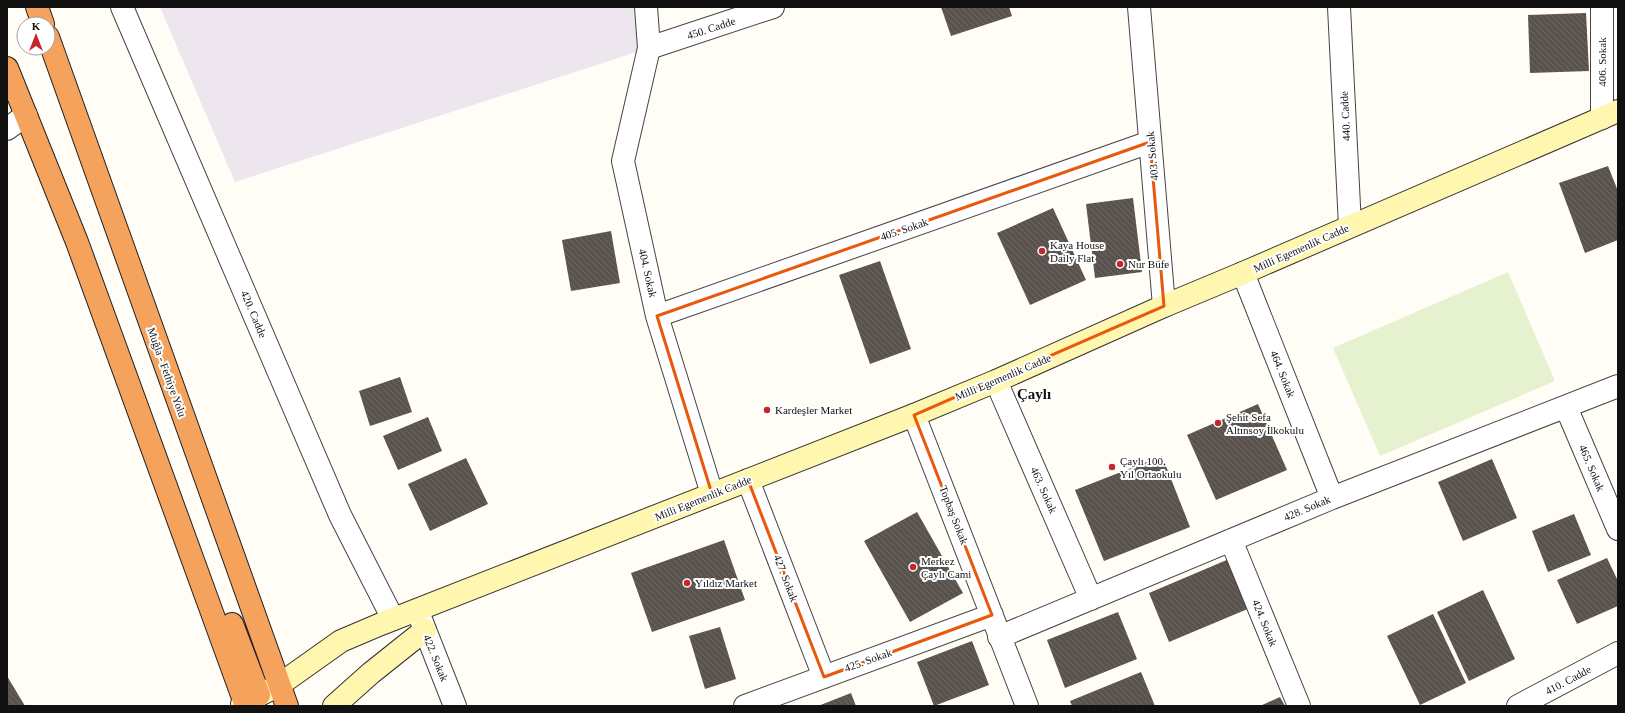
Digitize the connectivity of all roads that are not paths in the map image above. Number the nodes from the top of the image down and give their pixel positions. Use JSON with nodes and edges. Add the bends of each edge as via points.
{"nodes":[{"id":1,"x":122,"y":7,"type":"edge"},
{"id":2,"x":646,"y":7,"type":"edge"},
{"id":3,"x":773,"y":7,"type":"edge"},
{"id":4,"x":1139,"y":7,"type":"edge"},
{"id":5,"x":1339,"y":7,"type":"edge"},
{"id":6,"x":1602,"y":7,"type":"edge"},
{"id":7,"x":650,"y":48,"type":"junction"},
{"id":8,"x":55,"y":56,"type":"edge"},
{"id":9,"x":7,"y":68,"type":"edge"},
{"id":10,"x":1610,"y":114,"type":"edge"},
{"id":11,"x":26,"y":115,"type":"junction"},
{"id":12,"x":7,"y":129,"type":"edge"},
{"id":13,"x":1150,"y":142,"type":"junction"},
{"id":14,"x":1350,"y":226,"type":"junction"},
{"id":15,"x":1243,"y":273,"type":"junction"},
{"id":16,"x":1164,"y":306,"type":"junction"},
{"id":17,"x":657,"y":316,"type":"junction"},
{"id":18,"x":996,"y":380,"type":"junction"},
{"id":19,"x":1618,"y":386,"type":"edge"},
{"id":20,"x":1566,"y":407,"type":"junction"},
{"id":21,"x":914,"y":415,"type":"junction"},
{"id":22,"x":748,"y":480,"type":"junction"},
{"id":23,"x":712,"y":494,"type":"junction"},
{"id":24,"x":1332,"y":498,"type":"junction"},
{"id":25,"x":1618,"y":529,"type":"edge"},
{"id":26,"x":1231,"y":540,"type":"junction"},
{"id":27,"x":1091,"y":599,"type":"junction"},
{"id":28,"x":417,"y":609,"type":"junction"},
{"id":29,"x":992,"y":615,"type":"junction"},
{"id":30,"x":387,"y":621,"type":"junction"},
{"id":31,"x":425,"y":630,"type":"junction"},
{"id":32,"x":999,"y":637,"type":"junction"},
{"id":33,"x":1618,"y":654,"type":"edge"},
{"id":34,"x":824,"y":677,"type":"junction"},
{"id":35,"x":279,"y":685,"type":"junction"},
{"id":36,"x":772,"y":701,"type":"edge"},
{"id":37,"x":252,"y":703,"type":"edge"},
{"id":38,"x":287,"y":706,"type":"edge"},
{"id":39,"x":335,"y":706,"type":"edge"},
{"id":40,"x":455,"y":706,"type":"edge"},
{"id":41,"x":744,"y":706,"type":"edge"},
{"id":42,"x":1027,"y":706,"type":"edge"},
{"id":43,"x":1299,"y":706,"type":"edge"},
{"id":44,"x":1518,"y":706,"type":"edge"}],
"edges":[{"from":1,"to":30,"type":"street","name":"420. Cadde"},
{"from":2,"to":7,"type":"street","name":"404. Sokak"},
{"from":3,"to":7,"type":"street","name":"450. Cadde"},
{"from":4,"to":13,"type":"street","name":"403. Sokak"},
{"from":5,"to":14,"type":"street","name":"440. Cadde"},
{"from":6,"to":10,"type":"street","name":"406. Sokak"},
{"from":7,"to":17,"type":"street","name":"404. Sokak","via":[[623,161]]},
{"from":8,"to":35,"type":"highway","name":"Muğla - Fethiye Yolu"},
{"from":9,"to":11,"type":"highway"},
{"from":10,"to":14,"type":"street","name":"Milli Egemenlik Cadde"},
{"from":11,"to":12,"type":"street"},
{"from":11,"to":37,"type":"highway","via":[[77,242],[139,412]]},
{"from":13,"to":16,"type":"street","name":"403. Sokak"},
{"from":13,"to":17,"type":"street","name":"405. Sokak"},
{"from":14,"to":15,"type":"street","name":"Milli Egemenlik Cadde"},
{"from":15,"to":16,"type":"street","name":"Milli Egemenlik Cadde"},
{"from":15,"to":24,"type":"street","name":"464. Sokak"},
{"from":16,"to":18,"type":"street","name":"Milli Egemenlik Cadde"},
{"from":17,"to":23,"type":"street","name":"404. Sokak"},
{"from":18,"to":21,"type":"street","name":"Milli Egemenlik Cadde"},
{"from":18,"to":27,"type":"street","name":"463. Sokak"},
{"from":19,"to":20,"type":"street","name":"428. Sokak"},
{"from":20,"to":24,"type":"street","name":"428. Sokak"},
{"from":20,"to":25,"type":"street","name":"465. Sokak"},
{"from":21,"to":22,"type":"street","name":"Milli Egemenlik Cadde"},
{"from":21,"to":29,"type":"street","name":"Topbaş Sokak"},
{"from":22,"to":23,"type":"street","name":"Milli Egemenlik Cadde"},
{"from":22,"to":34,"type":"street","name":"427. Sokak"},
{"from":23,"to":28,"type":"street","name":"Milli Egemenlik Cadde"},
{"from":24,"to":26,"type":"street","name":"428. Sokak"},
{"from":26,"to":27,"type":"street","name":"428. Sokak"},
{"from":26,"to":43,"type":"street","name":"424. Sokak"},
{"from":27,"to":32,"type":"street","name":"428. Sokak"},
{"from":28,"to":30,"type":"street","name":"Milli Egemenlik Cadde"},
{"from":28,"to":31,"type":"street","name":"422. Sokak"},
{"from":29,"to":32,"type":"street","name":"Topbaş Sokak"},
{"from":29,"to":34,"type":"street","name":"425. Sokak"},
{"from":30,"to":35,"type":"street","name":"Milli Egemenlik Cadde","via":[[341,641]]},
{"from":31,"to":39,"type":"street"},
{"from":31,"to":40,"type":"street","name":"422. Sokak"},
{"from":32,"to":42,"type":"street","name":"Topbaş Sokak"},
{"from":33,"to":44,"type":"street","name":"410. Cadde"},
{"from":34,"to":36,"type":"street","name":"425. Sokak"},
{"from":35,"to":37,"type":"street","name":"Milli Egemenlik Cadde"},
{"from":35,"to":38,"type":"highway","name":"Muğla - Fethiye Yolu"},
{"from":36,"to":41,"type":"street","name":"425. Sokak"}]}
